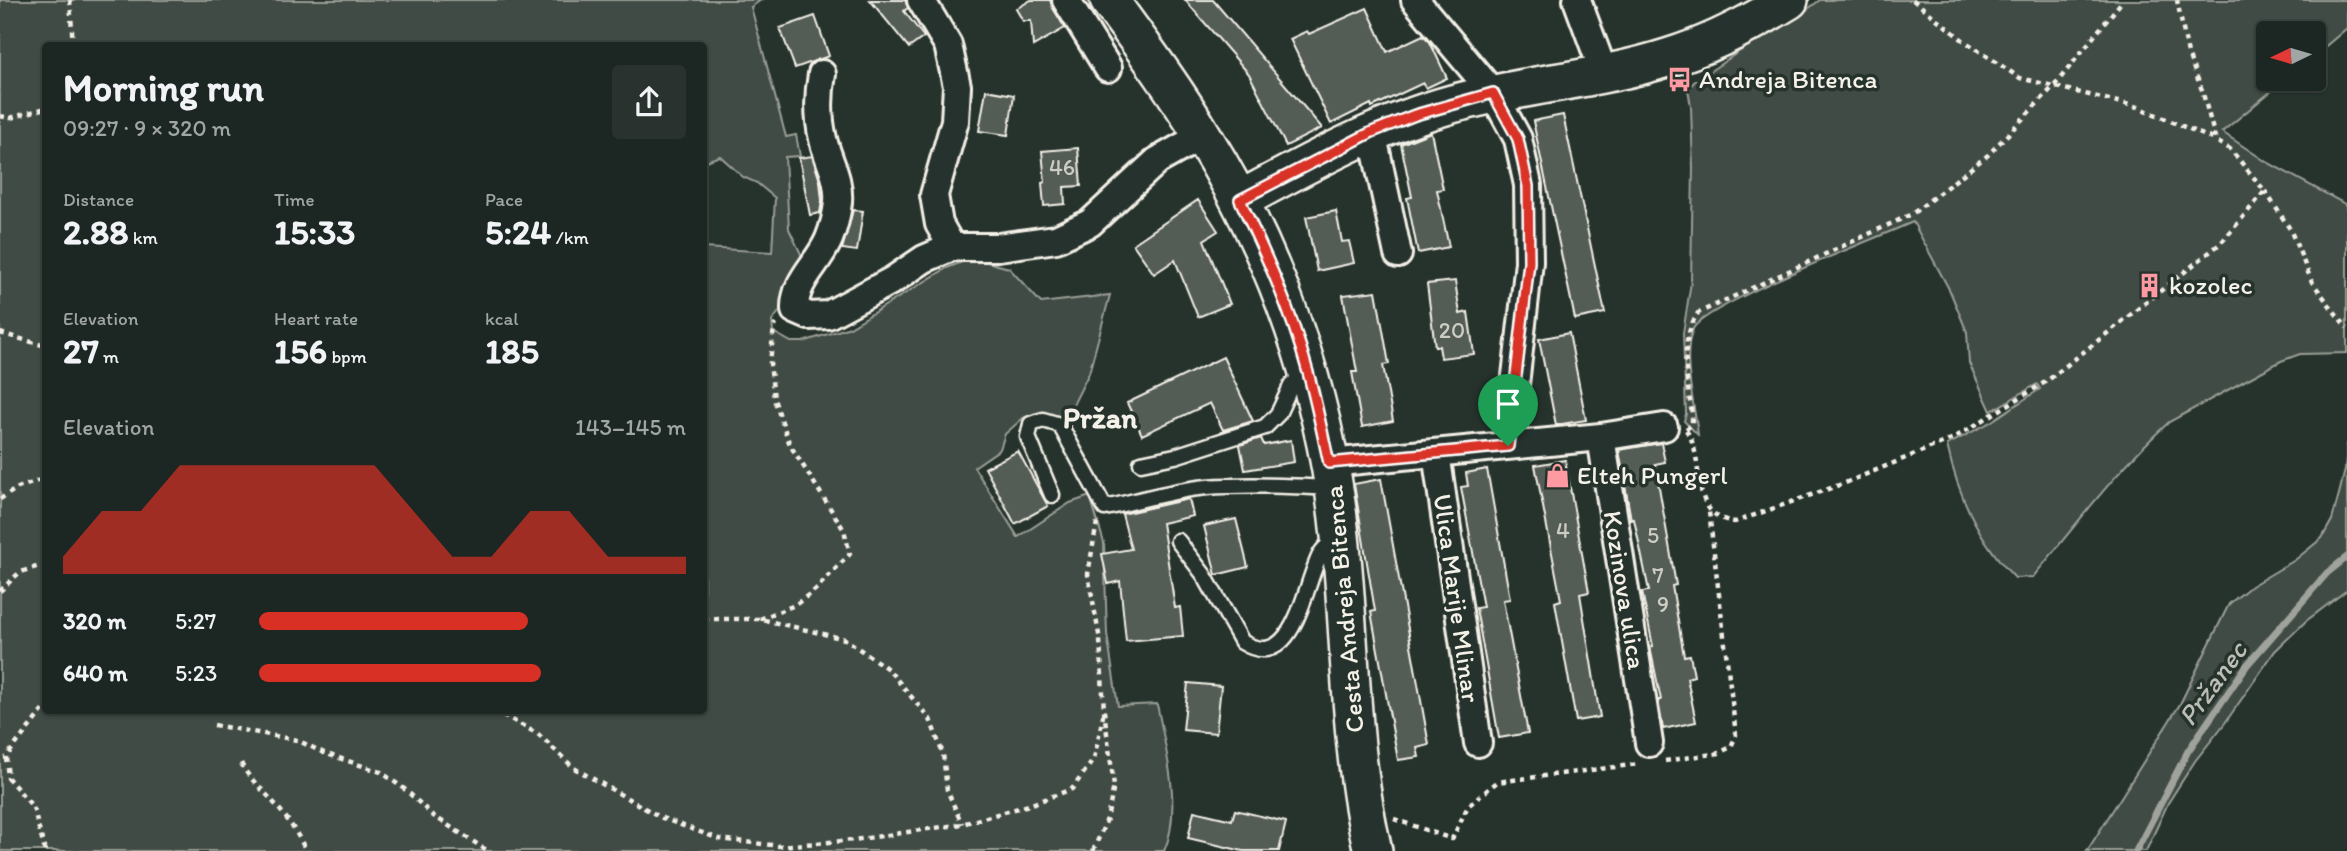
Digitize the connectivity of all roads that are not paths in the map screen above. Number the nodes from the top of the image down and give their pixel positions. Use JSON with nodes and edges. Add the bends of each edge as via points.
{"nodes":[{"id":1,"x":921,"y":0,"type":"edge"},
{"id":2,"x":1066,"y":0,"type":"edge"},
{"id":3,"x":1109,"y":0,"type":"edge"},
{"id":4,"x":1577,"y":0,"type":"edge"},
{"id":5,"x":1790,"y":0,"type":"edge"},
{"id":6,"x":1422,"y":4,"type":"edge"},
{"id":7,"x":1108,"y":68,"type":"dead end"},
{"id":8,"x":1604,"y":73,"type":"junction"},
{"id":9,"x":822,"y":75,"type":"dead end"},
{"id":10,"x":1493,"y":93,"type":"junction"},
{"id":11,"x":1372,"y":132,"type":"junction"},
{"id":12,"x":1203,"y":135,"type":"junction"},
{"id":13,"x":1240,"y":200,"type":"junction"},
{"id":14,"x":952,"y":247,"type":"junction"},
{"id":15,"x":1398,"y":254,"type":"dead end"},
{"id":16,"x":1307,"y":369,"type":"junction"},
{"id":17,"x":1675,"y":428,"type":"road end"},
{"id":18,"x":1601,"y":437,"type":"junction"},
{"id":19,"x":1508,"y":446,"type":"junction"},
{"id":20,"x":1436,"y":453,"type":"junction"},
{"id":21,"x":1141,"y":463,"type":"dead end"},
{"id":22,"x":1331,"y":476,"type":"junction"},
{"id":23,"x":1052,"y":495,"type":"dead end"},
{"id":24,"x":1340,"y":534,"type":"junction"},
{"id":25,"x":1178,"y":541,"type":"dead end"},
{"id":26,"x":1478,"y":743,"type":"dead end"},
{"id":27,"x":1649,"y":743,"type":"dead end"},
{"id":28,"x":1373,"y":851,"type":"edge"}],
"edges":[{"from":1,"to":14,"type":"street","via":[[948,46],[957,86],[955,121],[934,195],[939,224]]},
{"from":2,"to":7,"type":"street"},
{"from":3,"to":12,"type":"street","name":"Cesta Andreja Bitenca"},
{"from":4,"to":8,"type":"street"},
{"from":5,"to":8,"type":"street","via":[[1703,46]]},
{"from":6,"to":10,"type":"street"},
{"from":8,"to":10,"type":"street"},
{"from":9,"to":14,"type":"street","via":[[820,116],[836,171],[838,202],[830,238],[795,296],[795,310],[809,316],[828,315]]},
{"from":10,"to":11,"type":"street"},
{"from":10,"to":19,"type":"street","via":[[1518,139],[1528,186],[1529,262]]},
{"from":11,"to":13,"type":"street"},
{"from":11,"to":15,"type":"street"},
{"from":12,"to":13,"type":"street","name":"Cesta Andreja Bitenca"},
{"from":12,"to":14,"type":"street","via":[[1157,161],[1090,223],[1056,239],[998,247]]},
{"from":13,"to":16,"type":"street","name":"Cesta Andreja Bitenca","via":[[1279,286]]},
{"from":16,"to":21,"type":"lane","via":[[1265,427]]},
{"from":16,"to":22,"type":"street","name":"Cesta Andreja Bitenca"},
{"from":17,"to":18,"type":"street"},
{"from":18,"to":19,"type":"street"},
{"from":18,"to":27,"type":"street","name":"Kozinova ulica"},
{"from":19,"to":20,"type":"street"},
{"from":20,"to":22,"type":"street"},
{"from":20,"to":26,"type":"street","name":"Ulica Marije Mlinar"},
{"from":22,"to":23,"type":"lane","via":[[1276,485],[1206,487],[1105,508],[1060,425],[1043,420],[1031,424],[1028,437]]},
{"from":22,"to":24,"type":"street","name":"Cesta Andreja Bitenca"},
{"from":24,"to":25,"type":"lane","via":[[1322,551],[1294,625],[1279,643],[1263,650],[1242,642],[1204,575]]},
{"from":24,"to":28,"type":"street","name":"Cesta Andreja Bitenca","via":[[1357,747]]}]}
